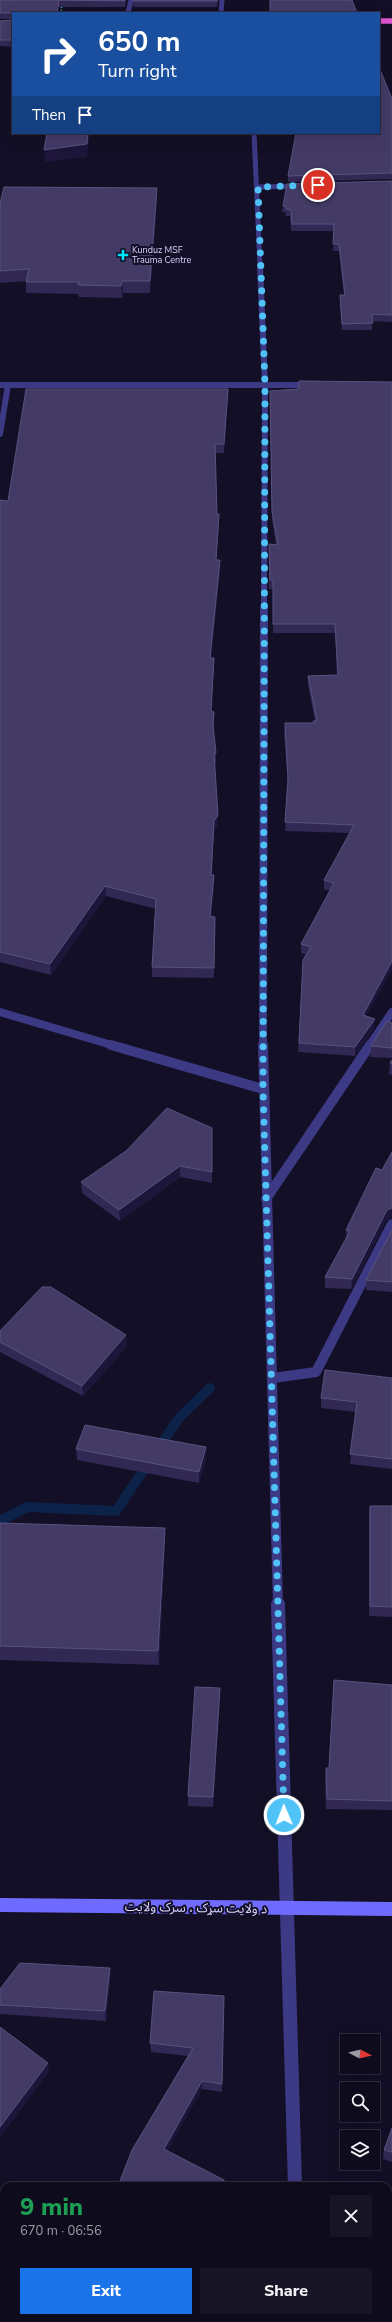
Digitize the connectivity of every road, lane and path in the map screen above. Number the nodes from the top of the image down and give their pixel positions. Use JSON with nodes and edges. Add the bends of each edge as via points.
{"nodes":[{"id":1,"x":62,"y":0,"type":"edge"},
{"id":2,"x":131,"y":0,"type":"edge"},
{"id":3,"x":222,"y":0,"type":"edge"},
{"id":4,"x":61,"y":12,"type":"edge"},
{"id":5,"x":128,"y":12,"type":"edge"},
{"id":6,"x":221,"y":12,"type":"edge"},
{"id":7,"x":380,"y":21,"type":"edge"},
{"id":8,"x":392,"y":21,"type":"edge"},
{"id":9,"x":254,"y":134,"type":"edge"},
{"id":10,"x":306,"y":186,"type":"edge"},
{"id":11,"x":258,"y":187,"type":"junction"},
{"id":12,"x":321,"y":384,"type":"edge"},
{"id":13,"x":0,"y":385,"type":"edge"},
{"id":14,"x":8,"y":385,"type":"junction"},
{"id":15,"x":265,"y":385,"type":"junction"},
{"id":16,"x":0,"y":434,"type":"edge"},
{"id":17,"x":0,"y":1012,"type":"edge"},
{"id":18,"x":392,"y":1012,"type":"edge"},
{"id":19,"x":263,"y":1089,"type":"junction"},
{"id":20,"x":266,"y":1199,"type":"junction"},
{"id":21,"x":392,"y":1224,"type":"edge"},
{"id":22,"x":273,"y":1378,"type":"junction"},
{"id":23,"x":0,"y":1905,"type":"edge"},
{"id":24,"x":287,"y":1908,"type":"junction"},
{"id":25,"x":392,"y":1910,"type":"edge"},
{"id":26,"x":295,"y":2182,"type":"edge"}],
"edges":[{"from":1,"to":4,"type":"path"},
{"from":2,"to":5,"type":"street"},
{"from":3,"to":6,"type":"street"},
{"from":7,"to":8,"type":"highway"},
{"from":9,"to":11,"type":"street"},
{"from":10,"to":11,"type":"street"},
{"from":11,"to":15,"type":"street"},
{"from":12,"to":15,"type":"street"},
{"from":13,"to":14,"type":"street"},
{"from":14,"to":15,"type":"street"},
{"from":14,"to":16,"type":"street"},
{"from":15,"to":19,"type":"street"},
{"from":17,"to":19,"type":"street"},
{"from":18,"to":20,"type":"street"},
{"from":19,"to":20,"type":"street"},
{"from":20,"to":22,"type":"street"},
{"from":21,"to":22,"type":"street","via":[[316,1372]]},
{"from":22,"to":24,"type":"street"},
{"from":23,"to":24,"type":"main road","name":"د ولایت سړک ، سرک ولایت"},
{"from":24,"to":25,"type":"main road","name":"د ولایت سړک ، سرک ولایت"},
{"from":24,"to":26,"type":"street"}]}
